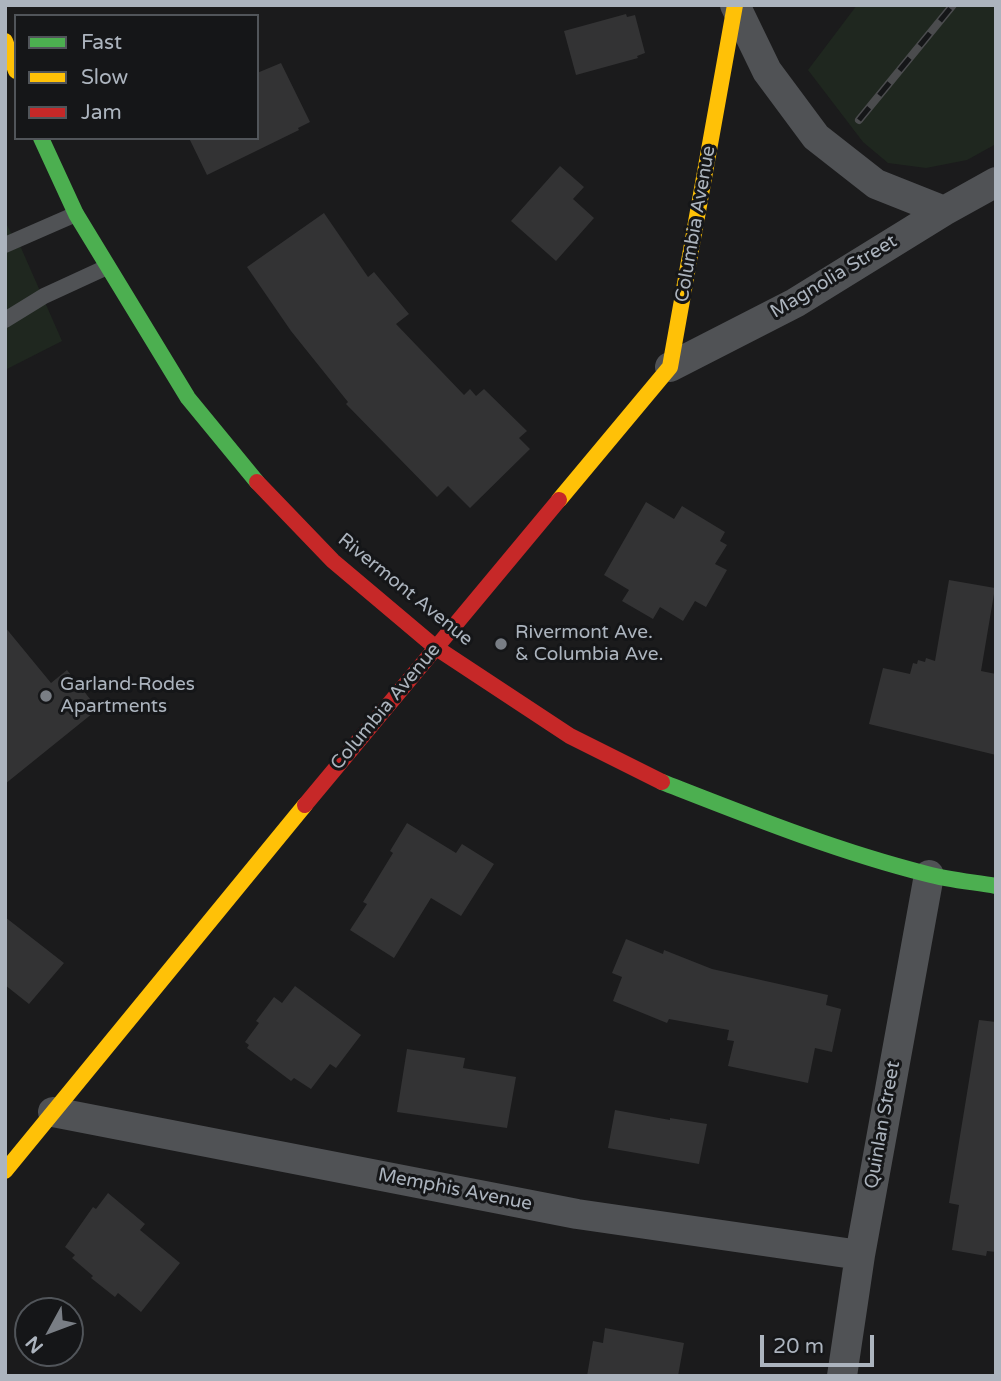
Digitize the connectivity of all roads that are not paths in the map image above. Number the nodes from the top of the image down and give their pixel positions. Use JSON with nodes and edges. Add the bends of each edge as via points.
{"nodes":[{"id":1,"x":735,"y":5,"type":"edge"},
{"id":2,"x":5,"y":41,"type":"edge"},
{"id":3,"x":14,"y":66,"type":"edge"},
{"id":4,"x":42,"y":140,"type":"edge"},
{"id":5,"x":996,"y":182,"type":"edge"},
{"id":6,"x":944,"y":211,"type":"junction"},
{"id":7,"x":76,"y":214,"type":"junction"},
{"id":8,"x":5,"y":245,"type":"edge"},
{"id":9,"x":107,"y":267,"type":"junction"},
{"id":10,"x":5,"y":320,"type":"edge"},
{"id":11,"x":670,"y":367,"type":"junction"},
{"id":12,"x":435,"y":647,"type":"junction"},
{"id":13,"x":929,"y":874,"type":"junction"},
{"id":14,"x":996,"y":886,"type":"edge"},
{"id":15,"x":53,"y":1112,"type":"junction"},
{"id":16,"x":5,"y":1171,"type":"edge"},
{"id":17,"x":860,"y":1255,"type":"junction"},
{"id":18,"x":842,"y":1376,"type":"edge"}],
"edges":[{"from":1,"to":6,"type":"street","name":"Columbia Avenue","via":[[767,71],[816,137],[876,184]]},
{"from":1,"to":11,"type":"street","name":"Columbia Avenue"},
{"from":2,"to":3,"type":"street"},
{"from":4,"to":7,"type":"street","name":"Rivermont Avenue"},
{"from":5,"to":6,"type":"street","name":"Magnolia Street"},
{"from":6,"to":11,"type":"street","name":"Magnolia Street","via":[[795,303]]},
{"from":7,"to":8,"type":"lane"},
{"from":7,"to":9,"type":"street","name":"Rivermont Avenue"},
{"from":9,"to":10,"type":"lane"},
{"from":9,"to":12,"type":"street","name":"Rivermont Avenue","via":[[188,398],[263,490],[339,566]]},
{"from":11,"to":12,"type":"street","name":"Columbia Avenue"},
{"from":12,"to":13,"type":"street","name":"Rivermont Avenue","via":[[570,736],[658,781],[800,835]]},
{"from":12,"to":15,"type":"street","name":"Columbia Avenue"},
{"from":13,"to":14,"type":"street","name":"Rivermont Avenue"},
{"from":13,"to":17,"type":"street","name":"Quinlan Street"},
{"from":15,"to":16,"type":"street","name":"Columbia Avenue"},
{"from":15,"to":17,"type":"street","name":"Memphis Avenue","via":[[577,1214]]},
{"from":17,"to":18,"type":"street","name":"Quinlan Street"}]}
